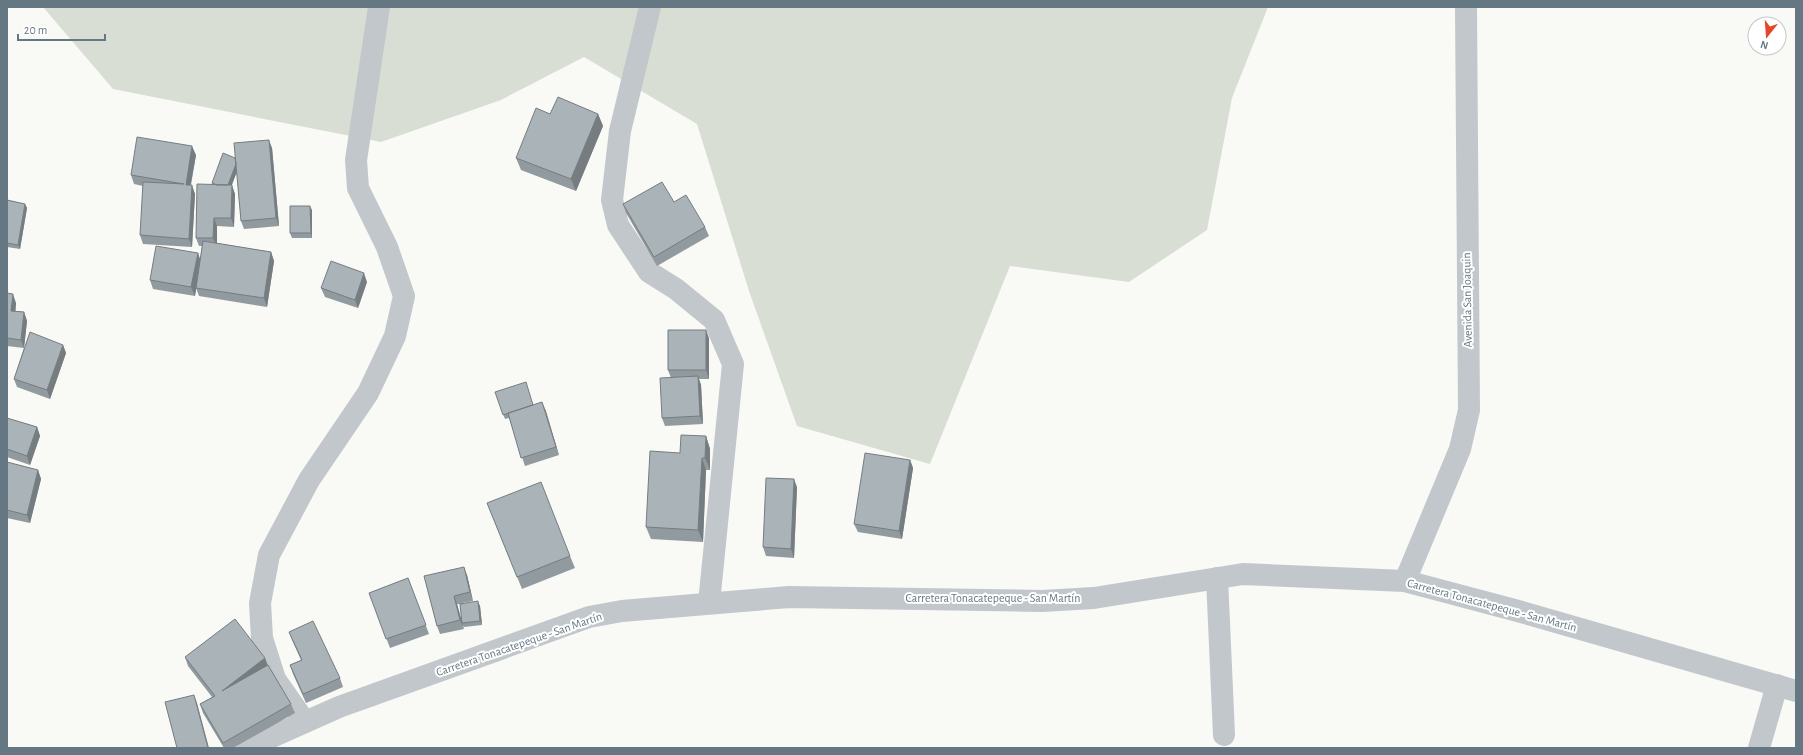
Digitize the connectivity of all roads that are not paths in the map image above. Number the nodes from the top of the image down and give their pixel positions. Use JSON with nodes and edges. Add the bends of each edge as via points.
{"nodes":[{"id":1,"x":378,"y":7,"type":"edge"},
{"id":2,"x":650,"y":7,"type":"edge"},
{"id":3,"x":1466,"y":7,"type":"edge"},
{"id":4,"x":1217,"y":578,"type":"junction"},
{"id":5,"x":1405,"y":581,"type":"junction"},
{"id":6,"x":709,"y":603,"type":"junction"},
{"id":7,"x":1786,"y":688,"type":"edge"},
{"id":8,"x":305,"y":722,"type":"junction"},
{"id":9,"x":1224,"y":735,"type":"dead end"},
{"id":10,"x":247,"y":748,"type":"edge"},
{"id":11,"x":1759,"y":748,"type":"edge"}],
"edges":[{"from":1,"to":8,"type":"street","via":[[356,160],[358,188],[387,247],[404,296],[395,336],[368,393],[309,480],[269,555],[260,603],[262,638],[274,679]]},
{"from":2,"to":6,"type":"street","via":[[620,131],[612,200],[618,225],[649,272],[676,289],[714,320],[733,364]]},
{"from":3,"to":5,"type":"street","name":"Avenida San Joaquin","via":[[1468,410],[1460,449]]},
{"from":4,"to":5,"type":"street","name":"Carretera Tonacatepeque - San Martín","via":[[1243,574]]},
{"from":4,"to":6,"type":"street","name":"Carretera Tonacatepeque - San Martín","via":[[1094,598],[1042,601],[789,597]]},
{"from":4,"to":9,"type":"street"},
{"from":5,"to":7,"type":"street","name":"Carretera Tonacatepeque - San Martín"},
{"from":6,"to":8,"type":"street","name":"Carretera Tonacatepeque - San Martín","via":[[622,611],[590,617],[346,704]]},
{"from":7,"to":11,"type":"street"},
{"from":8,"to":10,"type":"street","name":"Carretera Tonacatepeque - San Martín"}]}
